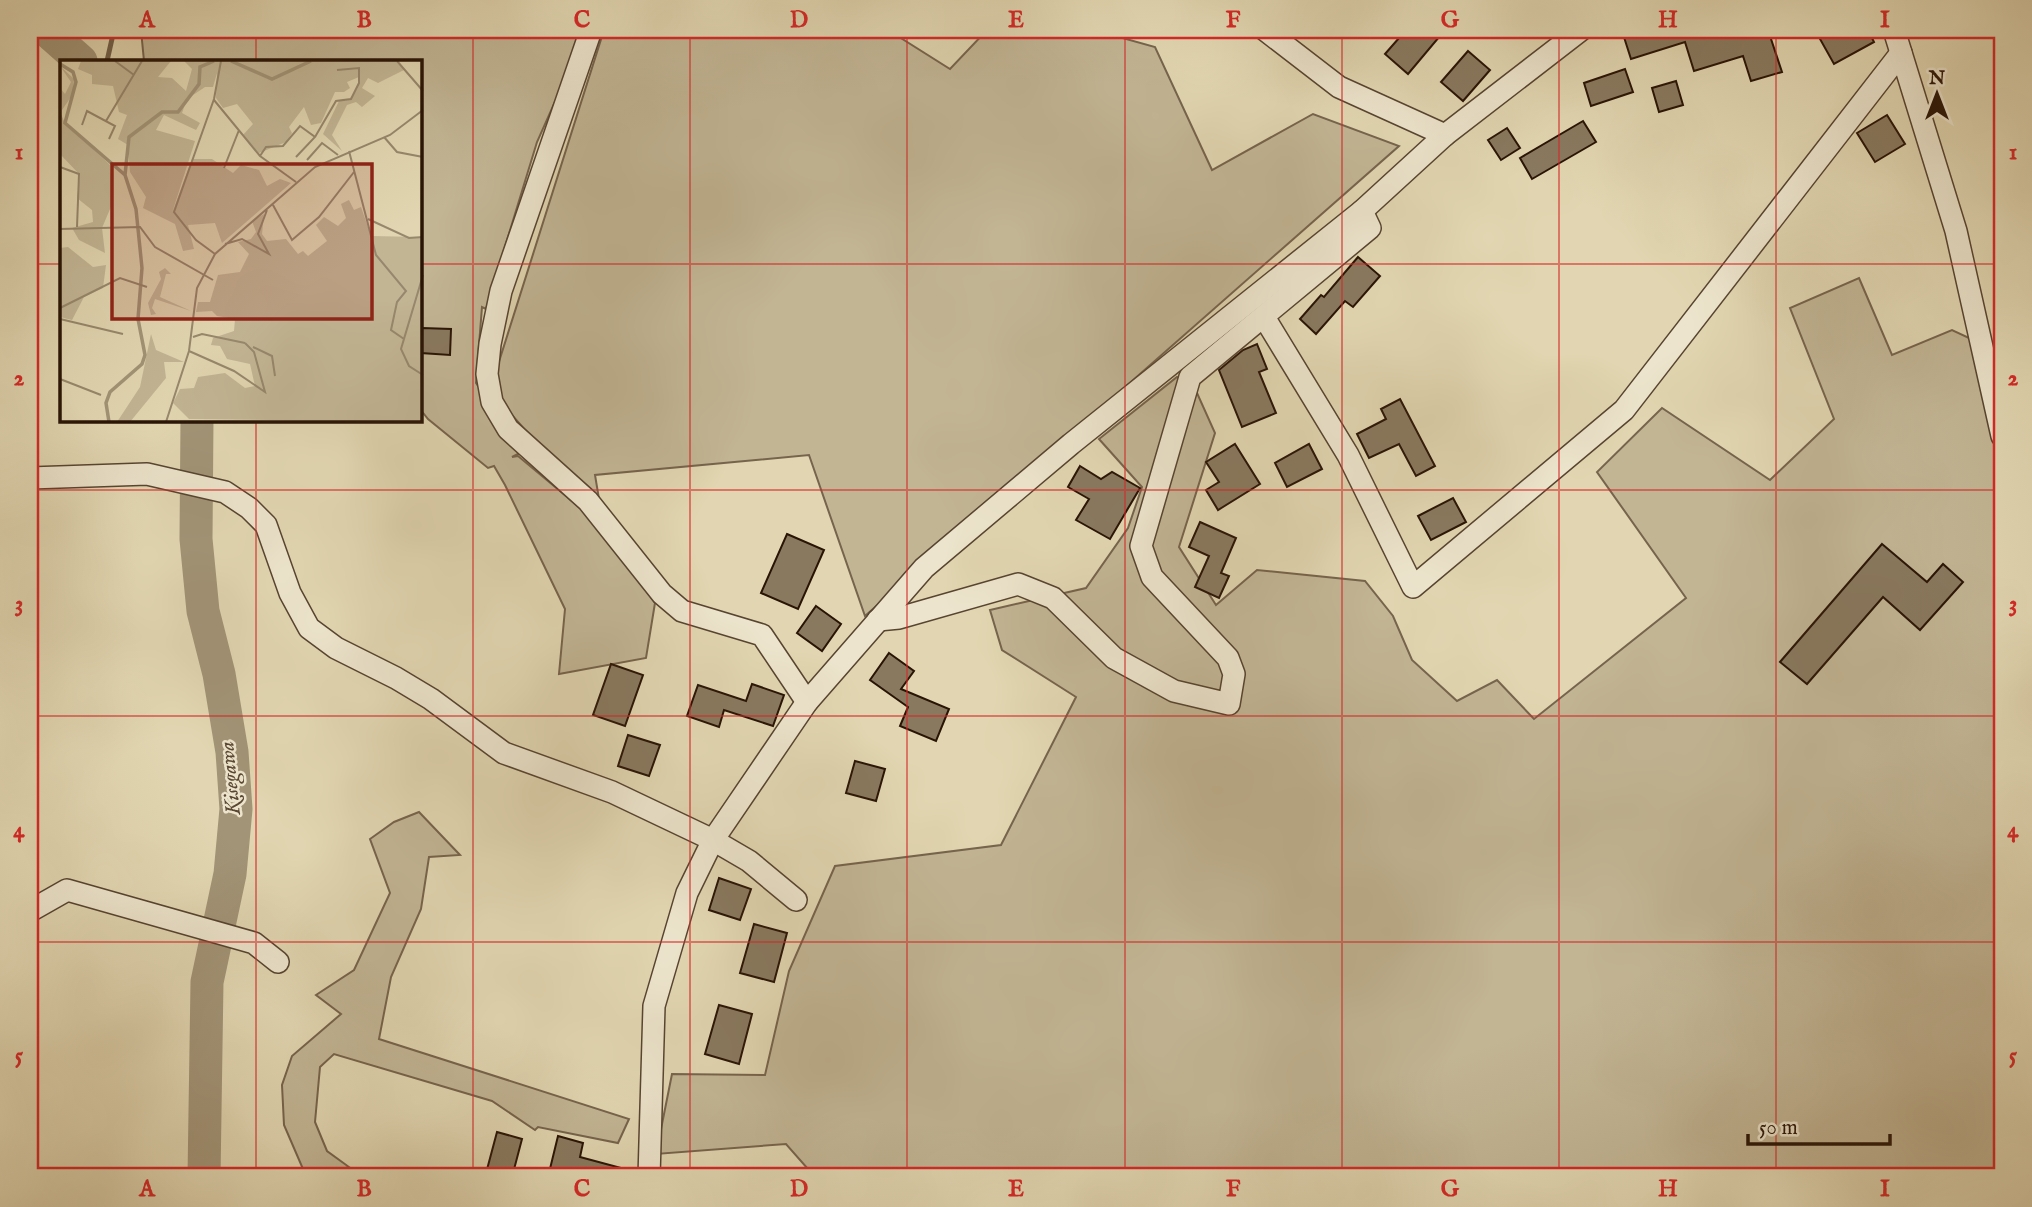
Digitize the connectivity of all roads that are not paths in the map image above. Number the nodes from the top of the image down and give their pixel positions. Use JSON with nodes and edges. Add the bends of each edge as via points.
{"nodes":[{"id":1,"x":591,"y":30,"type":"edge"},
{"id":2,"x":1265,"y":30,"type":"edge"},
{"id":3,"x":1581,"y":30,"type":"edge"},
{"id":4,"x":1894,"y":30,"type":"edge"},
{"id":5,"x":1901,"y":53,"type":"junction"},
{"id":6,"x":1445,"y":135,"type":"junction"},
{"id":7,"x":1362,"y":211,"type":"junction"},
{"id":8,"x":1264,"y":317,"type":"junction"},
{"id":9,"x":2002,"y":429,"type":"edge"},
{"id":10,"x":30,"y":478,"type":"edge"},
{"id":11,"x":878,"y":620,"type":"junction"},
{"id":12,"x":807,"y":702,"type":"junction"},
{"id":13,"x":713,"y":840,"type":"junction"},
{"id":14,"x":796,"y":900,"type":"dead end"},
{"id":15,"x":30,"y":911,"type":"edge"},
{"id":16,"x":278,"y":962,"type":"dead end"},
{"id":17,"x":649,"y":1177,"type":"edge"}],
"edges":[{"from":1,"to":12,"type":"street","via":[[500,291],[489,344],[487,374],[492,402],[508,429],[589,501],[662,594],[682,611],[762,635]]},
{"from":2,"to":6,"type":"street","via":[[1339,87]]},
{"from":3,"to":6,"type":"street"},
{"from":4,"to":5,"type":"street"},
{"from":5,"to":8,"type":"street","via":[[1624,410],[1413,587],[1348,456]]},
{"from":5,"to":9,"type":"street","via":[[1956,230]]},
{"from":6,"to":7,"type":"street"},
{"from":7,"to":8,"type":"street","via":[[1370,228]]},
{"from":7,"to":11,"type":"street","via":[[1070,444],[924,568]]},
{"from":8,"to":11,"type":"street","via":[[1190,377],[1141,546],[1152,577],[1228,658],[1234,674],[1229,704],[1174,691],[1114,658],[1053,598],[1018,584]]},
{"from":10,"to":13,"type":"street","via":[[146,474],[225,492],[266,525],[290,593],[309,628],[336,648],[431,699],[504,753],[612,792]]},
{"from":11,"to":12,"type":"street"},
{"from":12,"to":13,"type":"street"},
{"from":13,"to":14,"type":"street","via":[[749,861]]},
{"from":13,"to":17,"type":"street","via":[[687,893],[654,1006]]},
{"from":15,"to":16,"type":"street","via":[[67,890],[254,943]]}]}
